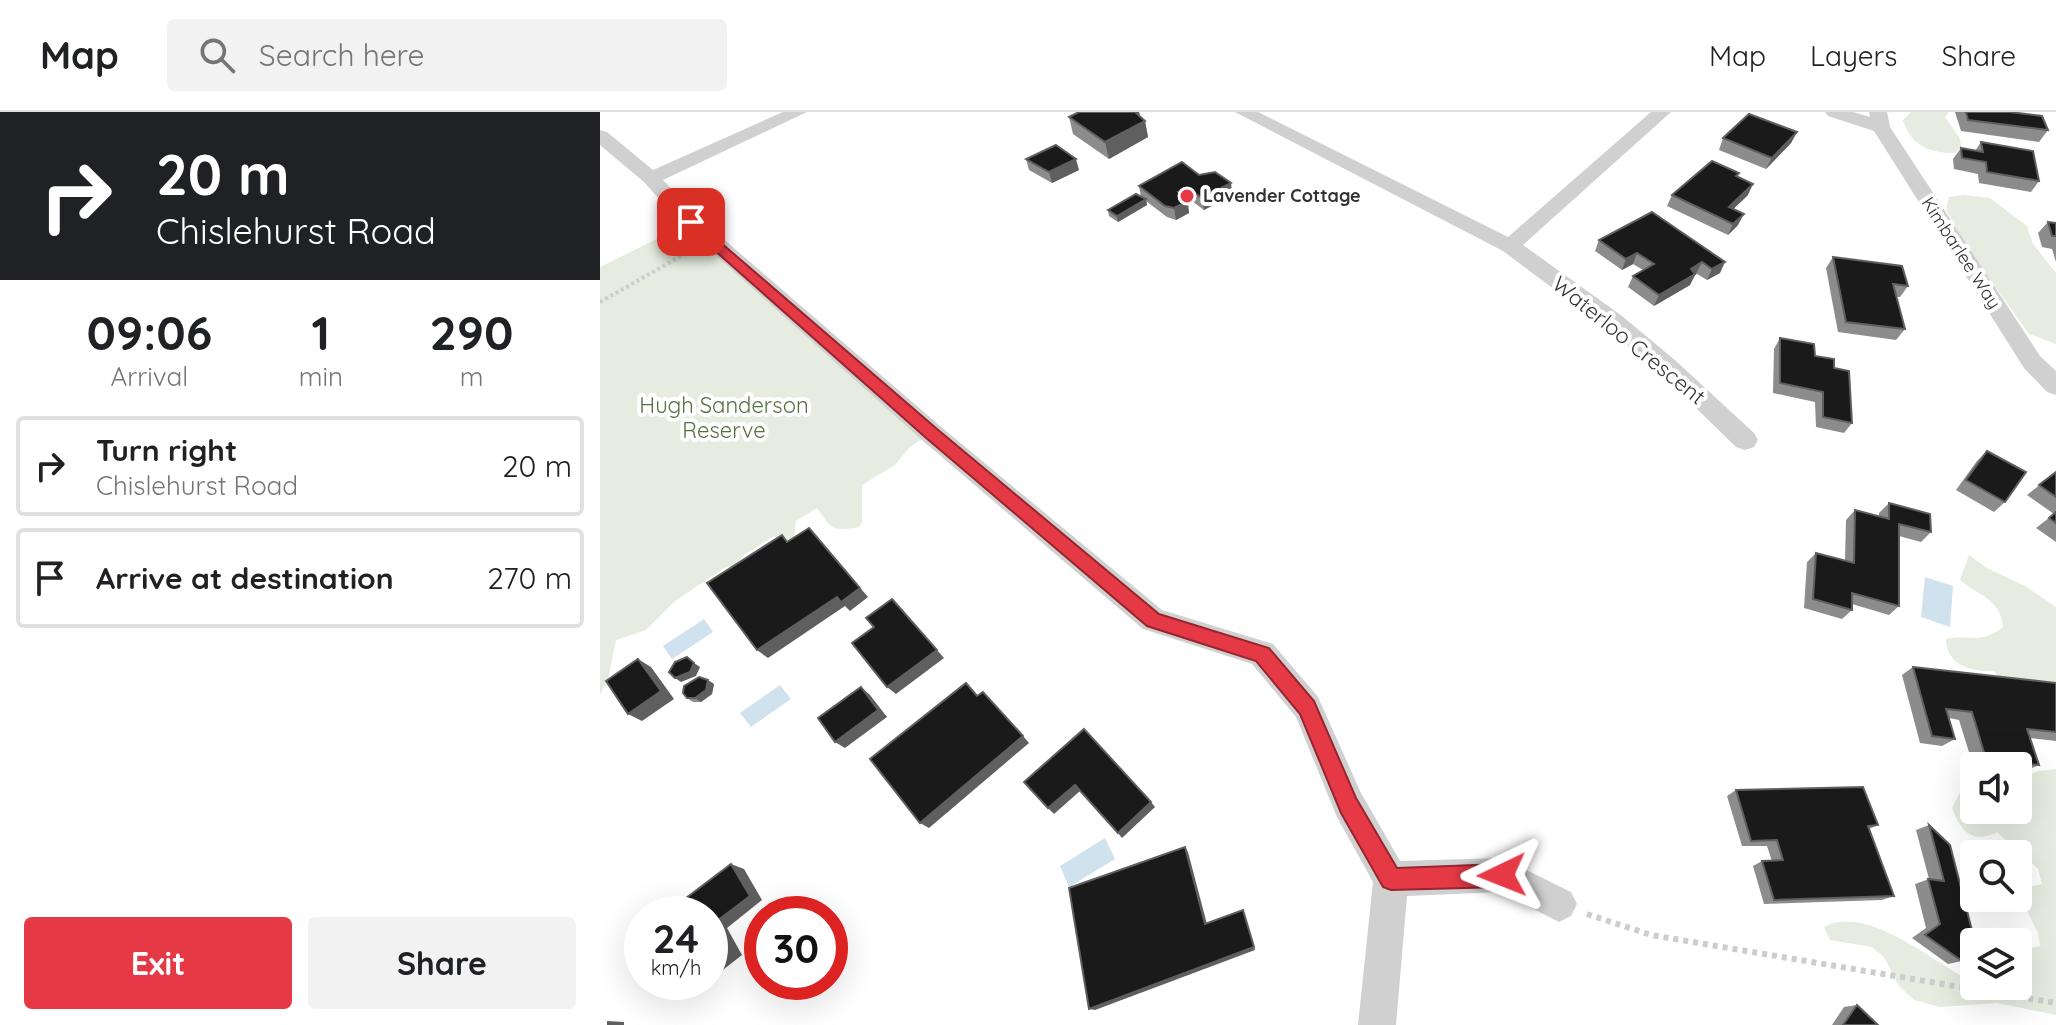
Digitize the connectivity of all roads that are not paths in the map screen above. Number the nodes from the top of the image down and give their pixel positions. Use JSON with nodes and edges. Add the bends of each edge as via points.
{"nodes":[{"id":1,"x":798,"y":112,"type":"edge"},
{"id":2,"x":1244,"y":112,"type":"edge"},
{"id":3,"x":1662,"y":112,"type":"edge"},
{"id":4,"x":1834,"y":112,"type":"edge"},
{"id":5,"x":1880,"y":120,"type":"edge"},
{"id":6,"x":600,"y":136,"type":"edge"},
{"id":7,"x":651,"y":178,"type":"junction"},
{"id":8,"x":1510,"y":246,"type":"junction"},
{"id":9,"x":2056,"y":386,"type":"edge"},
{"id":10,"x":1745,"y":440,"type":"dead end"},
{"id":11,"x":1391,"y":879,"type":"junction"},
{"id":12,"x":1559,"y":904,"type":"road end"},
{"id":13,"x":1377,"y":1025,"type":"edge"}],
"edges":[{"from":1,"to":7,"type":"street"},
{"from":2,"to":8,"type":"street","name":"Waterloo Crescent"},
{"from":3,"to":8,"type":"street"},
{"from":4,"to":5,"type":"street"},
{"from":5,"to":9,"type":"street","name":"Kimbarlee Way","via":[[2032,362]]},
{"from":6,"to":7,"type":"street"},
{"from":7,"to":11,"type":"street","via":[[711,239],[942,443],[1153,620],[1262,654],[1307,707],[1349,805]]},
{"from":8,"to":10,"type":"street","name":"Waterloo Crescent","via":[[1647,349]]},
{"from":11,"to":12,"type":"street","via":[[1502,875]]},
{"from":11,"to":13,"type":"street"}]}
